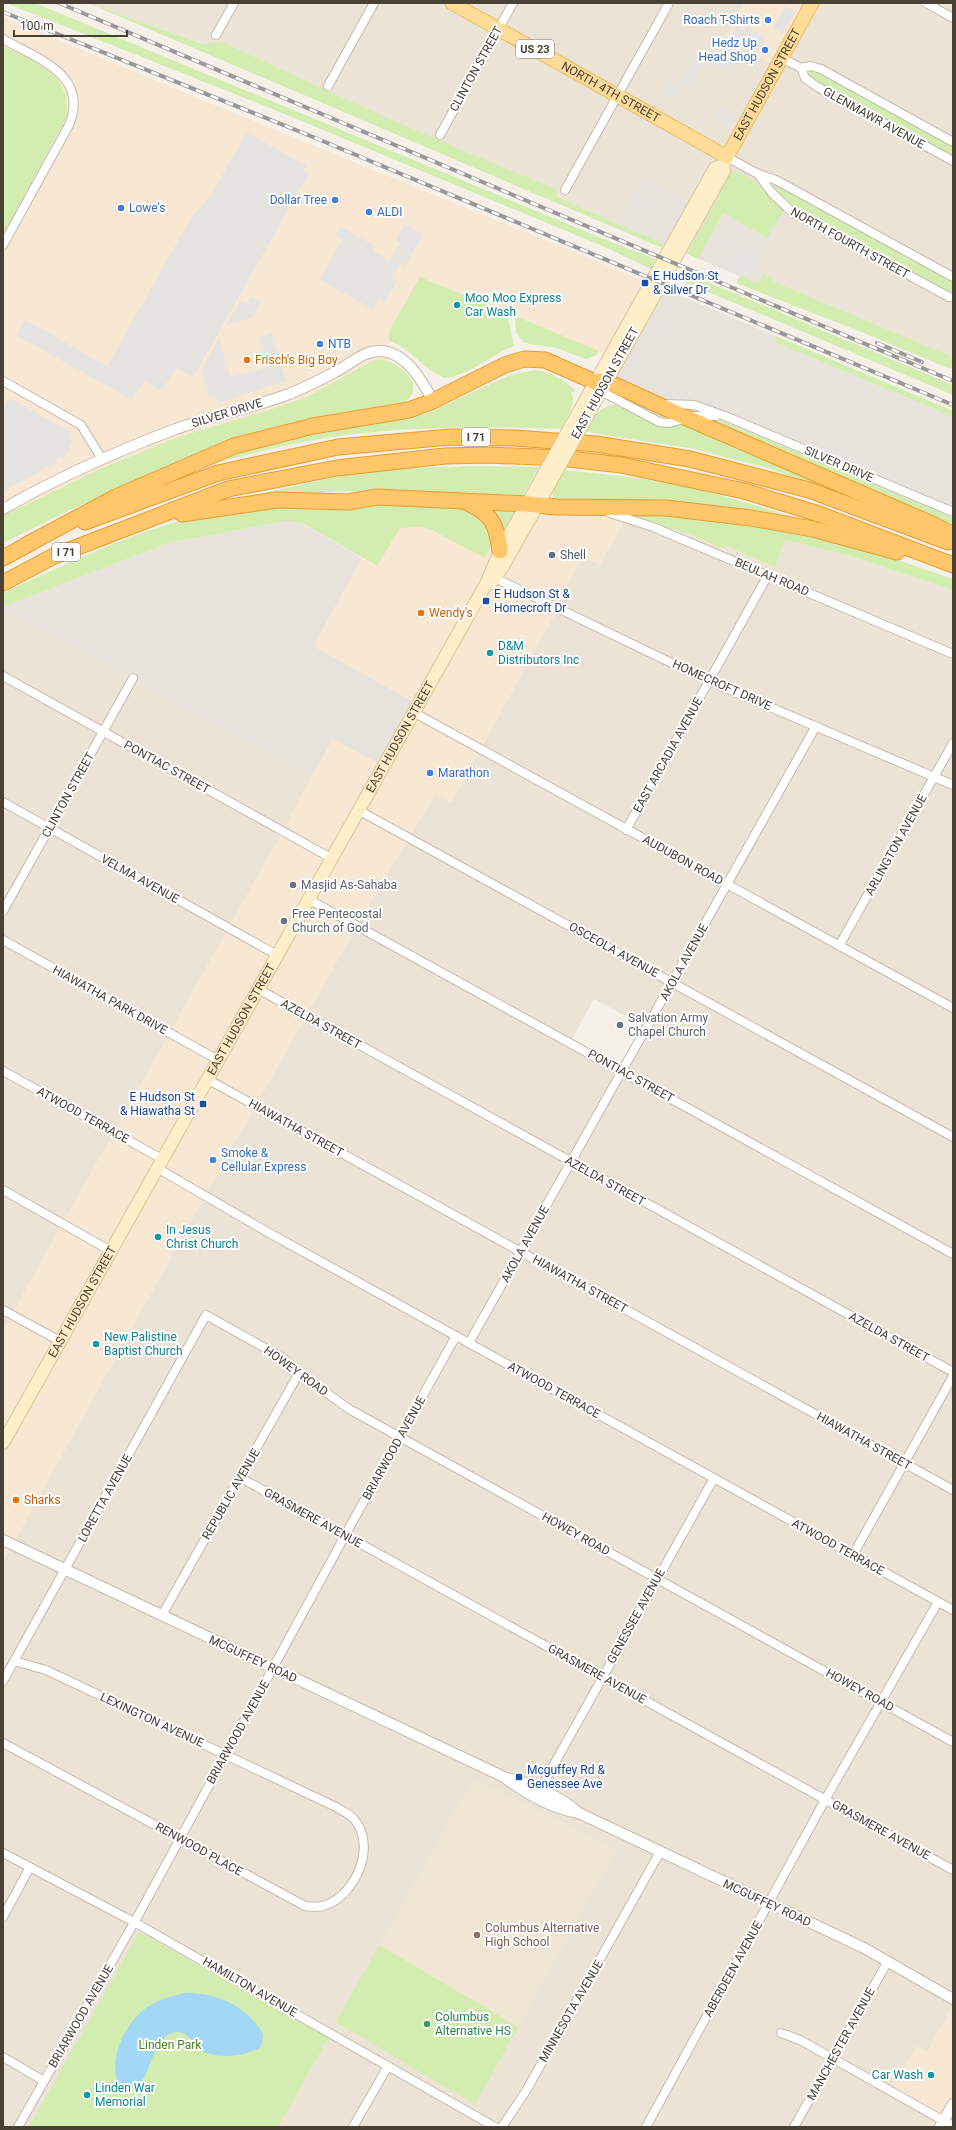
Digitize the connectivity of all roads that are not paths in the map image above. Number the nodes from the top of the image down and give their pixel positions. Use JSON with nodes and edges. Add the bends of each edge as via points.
{"nodes":[{"id":1,"x":234,"y":3,"type":"edge"},
{"id":2,"x":374,"y":3,"type":"edge"},
{"id":3,"x":452,"y":3,"type":"edge"},
{"id":4,"x":513,"y":3,"type":"edge"},
{"id":5,"x":669,"y":3,"type":"edge"},
{"id":6,"x":812,"y":3,"type":"edge"},
{"id":7,"x":926,"y":3,"type":"edge"},
{"id":8,"x":953,"y":18,"type":"edge"},
{"id":9,"x":498,"y":29,"type":"junction"},
{"id":10,"x":216,"y":35,"type":"dead end"},
{"id":11,"x":3,"y":39,"type":"edge"},
{"id":12,"x":782,"y":58,"type":"junction"},
{"id":13,"x":801,"y":68,"type":"junction"},
{"id":14,"x":328,"y":86,"type":"dead end"},
{"id":15,"x":617,"y":96,"type":"junction"},
{"id":16,"x":440,"y":135,"type":"dead end"},
{"id":17,"x":953,"y":142,"type":"edge"},
{"id":18,"x":953,"y":161,"type":"edge"},
{"id":19,"x":724,"y":162,"type":"junction"},
{"id":20,"x":758,"y":174,"type":"junction"},
{"id":21,"x":565,"y":190,"type":"dead end"},
{"id":22,"x":3,"y":245,"type":"edge"},
{"id":23,"x":953,"y":277,"type":"edge"},
{"id":24,"x":953,"y":297,"type":"edge"},
{"id":25,"x":3,"y":381,"type":"edge"},
{"id":26,"x":601,"y":385,"type":"junction"},
{"id":27,"x":433,"y":401,"type":"junction"},
{"id":28,"x":654,"y":404,"type":"junction"},
{"id":29,"x":725,"y":416,"type":"junction"},
{"id":30,"x":687,"y":418,"type":"junction"},
{"id":31,"x":102,"y":459,"type":"junction"},
{"id":32,"x":465,"y":502,"type":"junction"},
{"id":33,"x":532,"y":505,"type":"junction"},
{"id":34,"x":588,"y":507,"type":"junction"},
{"id":35,"x":3,"y":509,"type":"edge"},
{"id":36,"x":953,"y":512,"type":"edge"},
{"id":37,"x":132,"y":526,"type":"junction"},
{"id":38,"x":953,"y":535,"type":"edge"},
{"id":39,"x":953,"y":543,"type":"edge"},
{"id":40,"x":28,"y":544,"type":"junction"},
{"id":41,"x":500,"y":551,"type":"junction"},
{"id":42,"x":3,"y":558,"type":"edge"},
{"id":43,"x":953,"y":565,"type":"edge"},
{"id":44,"x":953,"y":569,"type":"edge"},
{"id":45,"x":768,"y":575,"type":"junction"},
{"id":46,"x":496,"y":578,"type":"junction"},
{"id":47,"x":3,"y":583,"type":"edge"},
{"id":48,"x":479,"y":595,"type":"junction"},
{"id":49,"x":953,"y":654,"type":"edge"},
{"id":50,"x":3,"y":676,"type":"edge"},
{"id":51,"x":133,"y":678,"type":"dead end"},
{"id":52,"x":709,"y":681,"type":"junction"},
{"id":53,"x":413,"y":712,"type":"junction"},
{"id":54,"x":816,"y":726,"type":"junction"},
{"id":55,"x":104,"y":732,"type":"junction"},
{"id":56,"x":953,"y":743,"type":"edge"},
{"id":57,"x":934,"y":777,"type":"junction"},
{"id":58,"x":953,"y":785,"type":"edge"},
{"id":59,"x":3,"y":802,"type":"edge"},
{"id":60,"x":358,"y":810,"type":"junction"},
{"id":61,"x":50,"y":828,"type":"junction"},
{"id":62,"x":626,"y":830,"type":"junction"},
{"id":63,"x":331,"y":858,"type":"junction"},
{"id":64,"x":728,"y":885,"type":"junction"},
{"id":65,"x":308,"y":899,"type":"junction"},
{"id":66,"x":3,"y":911,"type":"edge"},
{"id":67,"x":3,"y":940,"type":"edge"},
{"id":68,"x":839,"y":946,"type":"junction"},
{"id":69,"x":277,"y":955,"type":"junction"},
{"id":70,"x":672,"y":982,"type":"junction"},
{"id":71,"x":258,"y":989,"type":"junction"},
{"id":72,"x":953,"y":1008,"type":"edge"},
{"id":73,"x":218,"y":1060,"type":"junction"},
{"id":74,"x":3,"y":1071,"type":"edge"},
{"id":75,"x":622,"y":1072,"type":"junction"},
{"id":76,"x":207,"y":1079,"type":"junction"},
{"id":77,"x":953,"y":1137,"type":"edge"},
{"id":78,"x":571,"y":1162,"type":"junction"},
{"id":79,"x":160,"y":1164,"type":"junction"},
{"id":80,"x":3,"y":1190,"type":"edge"},
{"id":81,"x":111,"y":1251,"type":"junction"},
{"id":82,"x":520,"y":1252,"type":"junction"},
{"id":83,"x":953,"y":1254,"type":"edge"},
{"id":84,"x":3,"y":1310,"type":"edge"},
{"id":85,"x":206,"y":1315,"type":"joint"},
{"id":86,"x":456,"y":1336,"type":"junction"},
{"id":87,"x":60,"y":1341,"type":"junction"},
{"id":88,"x":469,"y":1344,"type":"junction"},
{"id":89,"x":953,"y":1372,"type":"edge"},
{"id":90,"x":299,"y":1373,"type":"junction"},
{"id":91,"x":953,"y":1376,"type":"edge"},
{"id":92,"x":5,"y":1436,"type":"edge"},
{"id":93,"x":401,"y":1437,"type":"junction"},
{"id":94,"x":904,"y":1463,"type":"junction"},
{"id":95,"x":240,"y":1478,"type":"junction"},
{"id":96,"x":714,"y":1478,"type":"junction"},
{"id":97,"x":953,"y":1490,"type":"edge"},
{"id":98,"x":346,"y":1535,"type":"junction"},
{"id":99,"x":3,"y":1540,"type":"edge"},
{"id":100,"x":853,"y":1555,"type":"junction"},
{"id":101,"x":65,"y":1569,"type":"junction"},
{"id":102,"x":656,"y":1578,"type":"junction"},
{"id":103,"x":938,"y":1602,"type":"junction"},
{"id":104,"x":953,"y":1610,"type":"edge"},
{"id":105,"x":162,"y":1615,"type":"junction"},
{"id":106,"x":14,"y":1661,"type":"junction"},
{"id":107,"x":273,"y":1668,"type":"junction"},
{"id":108,"x":602,"y":1677,"type":"junction"},
{"id":109,"x":3,"y":1681,"type":"edge"},
{"id":110,"x":881,"y":1702,"type":"junction"},
{"id":111,"x":953,"y":1742,"type":"edge"},
{"id":112,"x":3,"y":1744,"type":"edge"},
{"id":113,"x":225,"y":1755,"type":"junction"},
{"id":114,"x":538,"y":1793,"type":"junction"},
{"id":115,"x":825,"y":1800,"type":"junction"},
{"id":116,"x":180,"y":1838,"type":"junction"},
{"id":117,"x":364,"y":1839,"type":"joint"},
{"id":118,"x":660,"y":1852,"type":"junction"},
{"id":119,"x":3,"y":1853,"type":"edge"},
{"id":120,"x":30,"y":1867,"type":"junction"},
{"id":121,"x":953,"y":1870,"type":"edge"},
{"id":122,"x":769,"y":1904,"type":"junction"},
{"id":123,"x":3,"y":1917,"type":"edge"},
{"id":124,"x":134,"y":1922,"type":"junction"},
{"id":125,"x":888,"y":1961,"type":"junction"},
{"id":126,"x":953,"y":1999,"type":"edge"},
{"id":127,"x":780,"y":2032,"type":"dead end"},
{"id":128,"x":3,"y":2057,"type":"edge"},
{"id":129,"x":833,"y":2058,"type":"junction"},
{"id":130,"x":388,"y":2066,"type":"junction"},
{"id":131,"x":44,"y":2081,"type":"junction"},
{"id":132,"x":953,"y":2104,"type":"edge"},
{"id":133,"x":942,"y":2124,"type":"edge"},
{"id":134,"x":953,"y":2126,"type":"edge"},
{"id":135,"x":18,"y":2127,"type":"edge"},
{"id":136,"x":353,"y":2127,"type":"edge"},
{"id":137,"x":495,"y":2127,"type":"edge"},
{"id":138,"x":502,"y":2127,"type":"edge"},
{"id":139,"x":646,"y":2127,"type":"edge"},
{"id":140,"x":794,"y":2127,"type":"edge"}],
"edges":[{"from":1,"to":10,"type":"street"},
{"from":2,"to":14,"type":"street"},
{"from":3,"to":9,"type":"main road","name":"NORTH 4TH STREET","number":"US 23"},
{"from":4,"to":9,"type":"street","name":"CLINTON STREET"},
{"from":5,"to":15,"type":"street"},
{"from":6,"to":12,"type":"main road","name":"EAST HUDSON STREET"},
{"from":7,"to":8,"type":"street"},
{"from":9,"to":15,"type":"main road","name":"NORTH 4TH STREET","number":"US 23"},
{"from":9,"to":16,"type":"street","name":"CLINTON STREET"},
{"from":11,"to":22,"type":"street","via":[[63,74],[70,85],[74,103],[69,125]]},
{"from":12,"to":13,"type":"street","name":"GLENMAWR AVENUE"},
{"from":12,"to":19,"type":"main road","name":"EAST HUDSON STREET"},
{"from":13,"to":17,"type":"street","name":"GLENMAWR AVENUE","via":[[811,66],[821,69]]},
{"from":13,"to":18,"type":"street","name":"GLENMAWR AVENUE","via":[[805,78],[816,86]]},
{"from":15,"to":19,"type":"main road","name":"NORTH 4TH STREET","number":"US 23"},
{"from":15,"to":21,"type":"street"},
{"from":19,"to":20,"type":"street","name":"NORTH FOURTH STREET"},
{"from":19,"to":26,"type":"main road","name":"EAST HUDSON STREET","via":[[724,172]]},
{"from":20,"to":23,"type":"street","name":"NORTH FOURTH STREET","via":[[776,180]]},
{"from":20,"to":24,"type":"street","name":"NORTH FOURTH STREET","via":[[772,193],[792,212]]},
{"from":25,"to":31,"type":"street","via":[[81,425]]},
{"from":26,"to":27,"type":"highway","via":[[545,360],[524,359],[506,365]]},
{"from":26,"to":28,"type":"highway"},
{"from":26,"to":30,"type":"street","name":"SILVER DRIVE","via":[[659,422],[669,423]]},
{"from":26,"to":33,"type":"main road","name":"EAST HUDSON STREET","bridge":true},
{"from":27,"to":31,"type":"street","name":"SILVER DRIVE","via":[[404,360],[392,353],[367,353],[336,372],[289,394],[174,430]]},
{"from":27,"to":40,"type":"highway","via":[[409,410],[313,426],[234,446],[116,497]]},
{"from":28,"to":29,"type":"street","name":"SILVER DRIVE","via":[[694,405]]},
{"from":28,"to":30,"type":"highway"},
{"from":29,"to":30,"type":"street","name":"SILVER DRIVE"},
{"from":29,"to":36,"type":"street","name":"SILVER DRIVE"},
{"from":30,"to":38,"type":"highway"},
{"from":31,"to":35,"type":"street","name":"SILVER DRIVE"},
{"from":32,"to":33,"type":"highway"},
{"from":32,"to":37,"type":"highway","via":[[377,497],[348,502],[277,500],[180,514]]},
{"from":32,"to":41,"type":"highway","via":[[483,510],[495,526]]},
{"from":33,"to":34,"type":"highway"},
{"from":33,"to":41,"type":"main road","name":"EAST HUDSON STREET"},
{"from":33,"to":46,"type":"main road","name":"EAST HUDSON STREET"},
{"from":34,"to":44,"type":"highway","via":[[666,508],[767,521],[813,529]]},
{"from":34,"to":45,"type":"street","name":"BEULAH ROAD","via":[[653,527]]},
{"from":37,"to":43,"type":"highway","number":"I 71","via":[[228,489],[337,468],[445,456],[539,456],[621,465],[744,491],[819,514]]},
{"from":37,"to":47,"type":"highway","number":"I 71","via":[[54,556]]},
{"from":39,"to":40,"type":"highway","number":"I 71","via":[[809,490],[690,459],[596,444],[515,438],[450,437],[338,447],[218,473]]},
{"from":40,"to":42,"type":"highway","number":"I 71"},
{"from":41,"to":48,"type":"main road","name":"EAST HUDSON STREET"},
{"from":45,"to":49,"type":"street","name":"BEULAH ROAD"},
{"from":45,"to":52,"type":"street","name":"EAST ARCADIA AVENUE"},
{"from":46,"to":48,"type":"main road","name":"EAST HUDSON STREET"},
{"from":46,"to":52,"type":"street","name":"HOMECROFT DRIVE"},
{"from":48,"to":53,"type":"main road","name":"EAST HUDSON STREET"},
{"from":50,"to":55,"type":"street","name":"PONTIAC STREET"},
{"from":51,"to":55,"type":"street","name":"CLINTON STREET"},
{"from":52,"to":54,"type":"street","name":"HOMECROFT DRIVE"},
{"from":52,"to":62,"type":"street","name":"EAST ARCADIA AVENUE"},
{"from":53,"to":60,"type":"main road","name":"EAST HUDSON STREET"},
{"from":53,"to":62,"type":"street","name":"AUDUBON ROAD"},
{"from":54,"to":57,"type":"street","name":"HOMECROFT DRIVE"},
{"from":54,"to":64,"type":"street","name":"AKOLA AVENUE"},
{"from":55,"to":61,"type":"street","name":"CLINTON STREET"},
{"from":55,"to":63,"type":"street","name":"PONTIAC STREET"},
{"from":56,"to":57,"type":"street","name":"ARLINGTON AVENUE"},
{"from":57,"to":58,"type":"street","name":"HOMECROFT DRIVE"},
{"from":57,"to":68,"type":"street","name":"ARLINGTON AVENUE"},
{"from":59,"to":61,"type":"street","name":"VELMA AVENUE"},
{"from":60,"to":63,"type":"main road","name":"EAST HUDSON STREET"},
{"from":60,"to":70,"type":"street","name":"OSCEOLA AVENUE"},
{"from":61,"to":66,"type":"street","name":"CLINTON STREET"},
{"from":61,"to":69,"type":"street","name":"VELMA AVENUE"},
{"from":62,"to":64,"type":"street","name":"AUDUBON ROAD"},
{"from":63,"to":65,"type":"main road","name":"EAST HUDSON STREET"},
{"from":64,"to":68,"type":"street","name":"AUDUBON ROAD"},
{"from":64,"to":70,"type":"street","name":"AKOLA AVENUE"},
{"from":65,"to":69,"type":"main road","name":"EAST HUDSON STREET"},
{"from":65,"to":75,"type":"street","name":"PONTIAC STREET"},
{"from":67,"to":73,"type":"street","name":"HIAWATHA PARK DRIVE"},
{"from":68,"to":72,"type":"street","name":"AUDUBON ROAD"},
{"from":69,"to":71,"type":"main road","name":"EAST HUDSON STREET"},
{"from":70,"to":75,"type":"street","name":"AKOLA AVENUE"},
{"from":70,"to":77,"type":"street","name":"OSCEOLA AVENUE"},
{"from":71,"to":73,"type":"main road","name":"EAST HUDSON STREET"},
{"from":71,"to":78,"type":"street","name":"AZELDA STREET"},
{"from":73,"to":76,"type":"main road","name":"EAST HUDSON STREET"},
{"from":74,"to":79,"type":"street","name":"ATWOOD TERRACE"},
{"from":75,"to":78,"type":"street","name":"AKOLA AVENUE"},
{"from":75,"to":83,"type":"street","name":"PONTIAC STREET"},
{"from":76,"to":79,"type":"main road","name":"EAST HUDSON STREET"},
{"from":76,"to":82,"type":"street","name":"HIAWATHA STREET"},
{"from":78,"to":82,"type":"street","name":"AKOLA AVENUE"},
{"from":78,"to":89,"type":"street","name":"AZELDA STREET"},
{"from":79,"to":81,"type":"main road","name":"EAST HUDSON STREET"},
{"from":79,"to":86,"type":"street","name":"ATWOOD TERRACE","via":[[271,1234]]},
{"from":80,"to":81,"type":"street"},
{"from":81,"to":87,"type":"main road","name":"EAST HUDSON STREET"},
{"from":82,"to":88,"type":"street","name":"AKOLA AVENUE"},
{"from":82,"to":94,"type":"street","name":"HIAWATHA STREET"},
{"from":84,"to":87,"type":"street"},
{"from":85,"to":90,"type":"street","name":"HOWEY ROAD","via":[[283,1358]]},
{"from":85,"to":101,"type":"street","name":"LORETTA AVENUE"},
{"from":86,"to":88,"type":"street","name":"ATWOOD TERRACE"},
{"from":86,"to":93,"type":"street","name":"BRIARWOOD AVENUE"},
{"from":87,"to":92,"type":"main road","name":"EAST HUDSON STREET"},
{"from":88,"to":96,"type":"street","name":"ATWOOD TERRACE"},
{"from":90,"to":93,"type":"street","name":"HOWEY ROAD","via":[[349,1409]]},
{"from":90,"to":95,"type":"street","name":"REPUBLIC AVENUE"},
{"from":91,"to":94,"type":"street"},
{"from":93,"to":98,"type":"street","name":"BRIARWOOD AVENUE"},
{"from":93,"to":102,"type":"street","name":"HOWEY ROAD"},
{"from":94,"to":97,"type":"street","name":"HIAWATHA STREET"},
{"from":94,"to":100,"type":"street"},
{"from":95,"to":98,"type":"street","name":"GRASMERE AVENUE"},
{"from":95,"to":105,"type":"street","name":"REPUBLIC AVENUE"},
{"from":96,"to":100,"type":"street","name":"ATWOOD TERRACE"},
{"from":96,"to":102,"type":"street","name":"GENESSEE AVENUE"},
{"from":98,"to":107,"type":"street","name":"BRIARWOOD AVENUE"},
{"from":98,"to":108,"type":"street","name":"GRASMERE AVENUE"},
{"from":99,"to":101,"type":"street","name":"MCGUFFEY ROAD"},
{"from":100,"to":103,"type":"street","name":"ATWOOD TERRACE"},
{"from":101,"to":105,"type":"street","name":"MCGUFFEY ROAD"},
{"from":101,"to":106,"type":"street","name":"LORETTA AVENUE"},
{"from":102,"to":108,"type":"street","name":"GENESSEE AVENUE"},
{"from":102,"to":110,"type":"street","name":"HOWEY ROAD"},
{"from":103,"to":104,"type":"street","name":"ATWOOD TERRACE"},
{"from":103,"to":110,"type":"street","name":"ABERDEEN AVENUE"},
{"from":105,"to":107,"type":"street","name":"MCGUFFEY ROAD"},
{"from":106,"to":109,"type":"street","name":"LORETTA AVENUE"},
{"from":106,"to":113,"type":"street","name":"LEXINGTON AVENUE","via":[[46,1670]]},
{"from":107,"to":113,"type":"street","name":"BRIARWOOD AVENUE"},
{"from":107,"to":114,"type":"street","name":"MCGUFFEY ROAD","via":[[504,1777],[519,1780]]},
{"from":108,"to":114,"type":"street","name":"GENESSEE AVENUE"},
{"from":108,"to":115,"type":"street","name":"GRASMERE AVENUE"},
{"from":110,"to":111,"type":"street","name":"HOWEY ROAD"},
{"from":110,"to":115,"type":"street","name":"ABERDEEN AVENUE"},
{"from":112,"to":116,"type":"street","name":"RENWOOD PLACE"},
{"from":113,"to":116,"type":"street","name":"BRIARWOOD AVENUE"},
{"from":113,"to":117,"type":"street","name":"LEXINGTON AVENUE","via":[[336,1807],[354,1819]]},
{"from":114,"to":118,"type":"street","name":"MCGUFFEY ROAD","via":[[570,1805],[579,1813]]},
{"from":115,"to":121,"type":"street","name":"GRASMERE AVENUE"},
{"from":115,"to":122,"type":"street","name":"ABERDEEN AVENUE"},
{"from":116,"to":117,"type":"street","name":"RENWOOD PLACE","via":[[295,1902],[315,1907],[335,1901],[348,1889],[363,1858]]},
{"from":116,"to":124,"type":"street","name":"BRIARWOOD AVENUE"},
{"from":118,"to":122,"type":"street","name":"MCGUFFEY ROAD"},
{"from":118,"to":138,"type":"street","name":"MINNESOTA AVENUE","via":[[526,2091]]},
{"from":119,"to":120,"type":"street","name":"HAMILTON AVENUE"},
{"from":120,"to":123,"type":"street"},
{"from":120,"to":124,"type":"street","name":"HAMILTON AVENUE"},
{"from":122,"to":125,"type":"street","name":"MCGUFFEY ROAD"},
{"from":122,"to":139,"type":"street","name":"ABERDEEN AVENUE"},
{"from":124,"to":130,"type":"street","name":"HAMILTON AVENUE"},
{"from":124,"to":131,"type":"street","name":"BRIARWOOD AVENUE"},
{"from":125,"to":126,"type":"street","name":"MCGUFFEY ROAD"},
{"from":125,"to":129,"type":"street","name":"MANCHESTER AVENUE"},
{"from":127,"to":129,"type":"street"},
{"from":128,"to":131,"type":"street"},
{"from":129,"to":133,"type":"street"},
{"from":129,"to":140,"type":"street","name":"MANCHESTER AVENUE"},
{"from":130,"to":136,"type":"street"},
{"from":130,"to":137,"type":"street","name":"HAMILTON AVENUE"},
{"from":131,"to":135,"type":"street","name":"BRIARWOOD AVENUE"},
{"from":132,"to":133,"type":"street"},
{"from":133,"to":134,"type":"street"}]}
